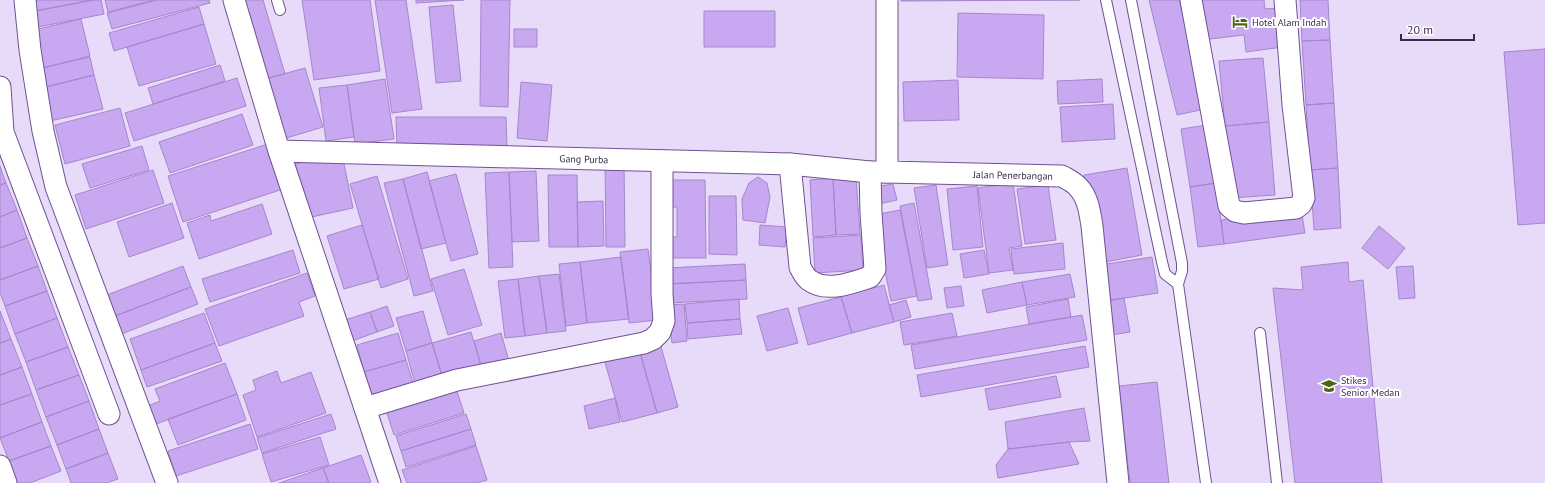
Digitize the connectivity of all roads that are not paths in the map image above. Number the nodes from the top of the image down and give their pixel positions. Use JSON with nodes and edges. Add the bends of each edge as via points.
{"nodes":[{"id":1,"x":25,"y":0,"type":"edge"},
{"id":2,"x":234,"y":0,"type":"edge"},
{"id":3,"x":277,"y":0,"type":"edge"},
{"id":4,"x":887,"y":0,"type":"edge"},
{"id":5,"x":1106,"y":0,"type":"edge"},
{"id":6,"x":1131,"y":0,"type":"edge"},
{"id":7,"x":1191,"y":0,"type":"edge"},
{"id":8,"x":1285,"y":0,"type":"edge"},
{"id":9,"x":280,"y":10,"type":"dead end"},
{"id":10,"x":0,"y":87,"type":"edge"},
{"id":11,"x":2,"y":132,"type":"edge"},
{"id":12,"x":279,"y":151,"type":"junction"},
{"id":13,"x":662,"y":161,"type":"junction"},
{"id":14,"x":790,"y":164,"type":"junction"},
{"id":15,"x":879,"y":172,"type":"junction"},
{"id":16,"x":1178,"y":284,"type":"junction"},
{"id":17,"x":1260,"y":333,"type":"dead end"},
{"id":18,"x":365,"y":408,"type":"junction"},
{"id":19,"x":109,"y":414,"type":"dead end"},
{"id":20,"x":0,"y":466,"type":"edge"},
{"id":21,"x":6,"y":483,"type":"edge"},
{"id":22,"x":166,"y":483,"type":"edge"},
{"id":23,"x":390,"y":483,"type":"edge"},
{"id":24,"x":1118,"y":483,"type":"edge"},
{"id":25,"x":1206,"y":483,"type":"edge"},
{"id":26,"x":1277,"y":483,"type":"edge"}],
"edges":[{"from":1,"to":22,"type":"street","via":[[43,131],[56,187]]},
{"from":2,"to":12,"type":"street"},
{"from":3,"to":9,"type":"lane"},
{"from":4,"to":15,"type":"street"},
{"from":5,"to":16,"type":"lane","via":[[1165,274]]},
{"from":6,"to":16,"type":"lane","via":[[1182,263]]},
{"from":7,"to":8,"type":"street","via":[[1229,206],[1235,211],[1244,212],[1296,208],[1302,204],[1304,198],[1293,105]]},
{"from":10,"to":11,"type":"street"},
{"from":11,"to":19,"type":"street"},
{"from":12,"to":13,"type":"street","name":"Gang Purba"},
{"from":12,"to":18,"type":"street"},
{"from":13,"to":14,"type":"street","name":"Gang Purba"},
{"from":13,"to":18,"type":"street","via":[[664,321],[660,332],[653,339],[457,380]]},
{"from":14,"to":15,"type":"street","name":"Gang Purba"},
{"from":14,"to":15,"type":"street","via":[[800,267],[807,279],[821,287],[844,285],[873,274],[875,256],[871,213]]},
{"from":15,"to":24,"type":"street","name":"Jalan Penerbangan","via":[[1062,176],[1078,187],[1090,210]]},
{"from":16,"to":25,"type":"lane"},
{"from":17,"to":26,"type":"lane"},
{"from":18,"to":23,"type":"street"},
{"from":20,"to":21,"type":"street"}]}
